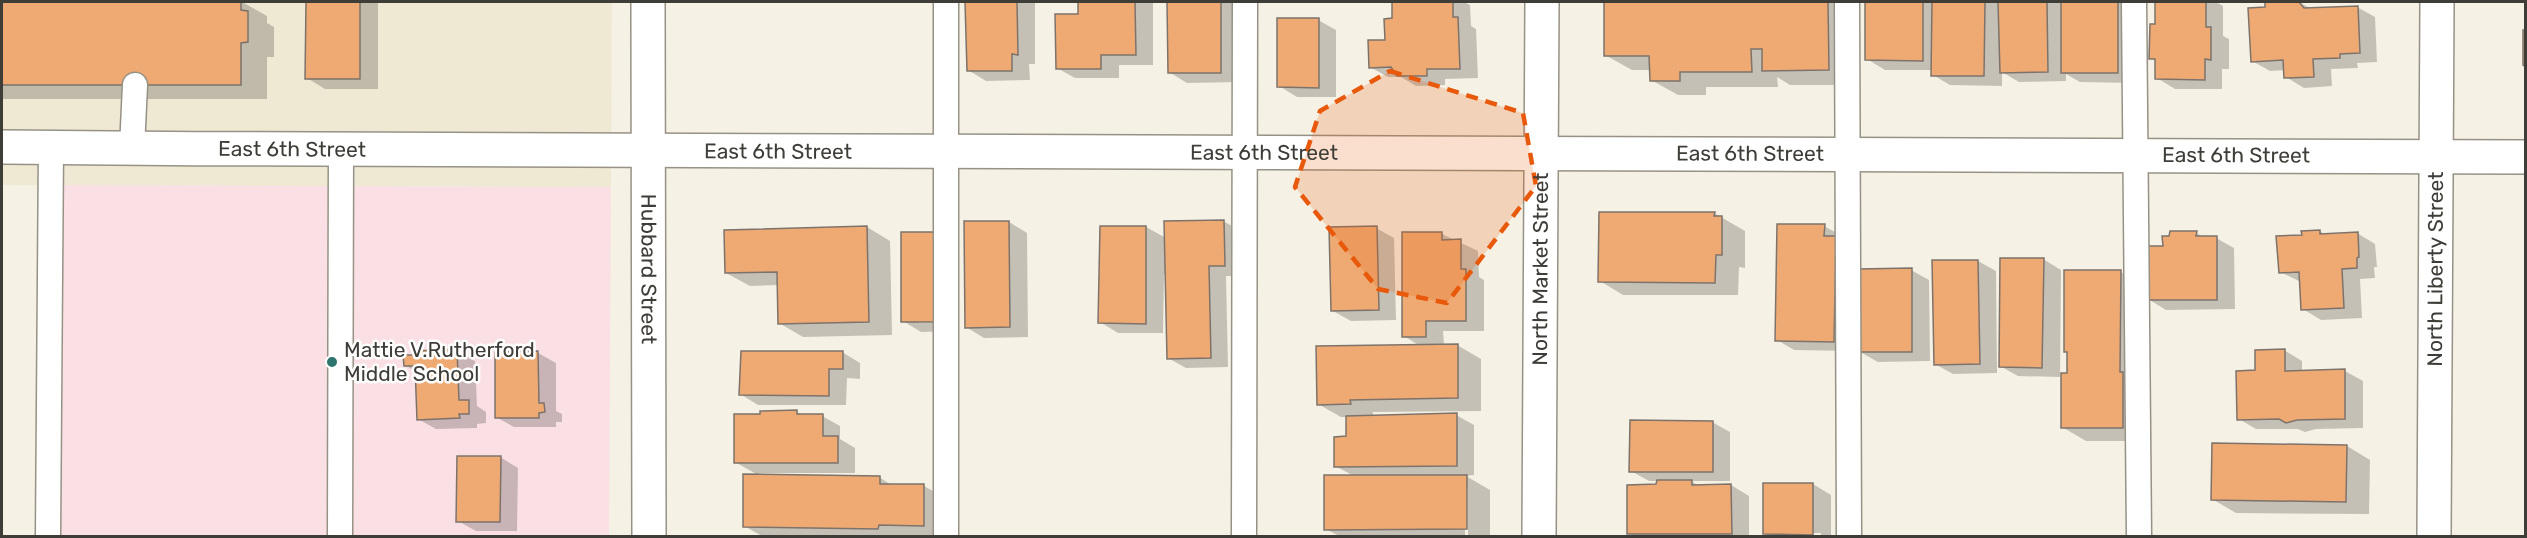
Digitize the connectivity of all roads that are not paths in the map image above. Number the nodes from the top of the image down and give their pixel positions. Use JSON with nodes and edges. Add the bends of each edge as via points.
{"nodes":[{"id":1,"x":648,"y":2,"type":"edge"},
{"id":2,"x":946,"y":2,"type":"edge"},
{"id":3,"x":1245,"y":2,"type":"edge"},
{"id":4,"x":1542,"y":2,"type":"edge"},
{"id":5,"x":1847,"y":2,"type":"edge"},
{"id":6,"x":2134,"y":2,"type":"edge"},
{"id":7,"x":2437,"y":2,"type":"edge"},
{"id":8,"x":135,"y":85,"type":"dead end"},
{"id":9,"x":2,"y":147,"type":"edge"},
{"id":10,"x":51,"y":147,"type":"junction"},
{"id":11,"x":132,"y":148,"type":"junction"},
{"id":12,"x":341,"y":150,"type":"junction"},
{"id":13,"x":946,"y":152,"type":"junction"},
{"id":14,"x":1246,"y":152,"type":"junction"},
{"id":15,"x":1541,"y":152,"type":"junction"},
{"id":16,"x":648,"y":153,"type":"junction"},
{"id":17,"x":1846,"y":153,"type":"junction"},
{"id":18,"x":2135,"y":155,"type":"junction"},
{"id":19,"x":2436,"y":156,"type":"junction"},
{"id":20,"x":2526,"y":157,"type":"edge"},
{"id":21,"x":48,"y":537,"type":"edge"},
{"id":22,"x":340,"y":537,"type":"edge"},
{"id":23,"x":649,"y":537,"type":"edge"},
{"id":24,"x":946,"y":537,"type":"edge"},
{"id":25,"x":1244,"y":537,"type":"edge"},
{"id":26,"x":1539,"y":537,"type":"edge"},
{"id":27,"x":1848,"y":537,"type":"edge"},
{"id":28,"x":2139,"y":537,"type":"edge"},
{"id":29,"x":2434,"y":537,"type":"edge"}],
"edges":[{"from":1,"to":16,"type":"street","name":"Hubbard Street"},
{"from":2,"to":13,"type":"lane"},
{"from":3,"to":14,"type":"lane"},
{"from":4,"to":15,"type":"street","name":"North Market Street"},
{"from":5,"to":17,"type":"lane"},
{"from":6,"to":18,"type":"lane"},
{"from":7,"to":19,"type":"street","name":"North Liberty Street"},
{"from":8,"to":11,"type":"lane"},
{"from":9,"to":10,"type":"street","name":"East 6th Street"},
{"from":10,"to":11,"type":"street","name":"East 6th Street"},
{"from":10,"to":21,"type":"lane"},
{"from":11,"to":12,"type":"street","name":"East 6th Street"},
{"from":12,"to":16,"type":"street","name":"East 6th Street"},
{"from":12,"to":22,"type":"lane"},
{"from":13,"to":14,"type":"street","name":"East 6th Street"},
{"from":13,"to":16,"type":"street","name":"East 6th Street"},
{"from":13,"to":24,"type":"lane"},
{"from":14,"to":15,"type":"street","name":"East 6th Street"},
{"from":14,"to":25,"type":"lane"},
{"from":15,"to":17,"type":"street","name":"East 6th Street"},
{"from":15,"to":26,"type":"street","name":"North Market Street"},
{"from":16,"to":23,"type":"street","name":"Hubbard Street"},
{"from":17,"to":18,"type":"street","name":"East 6th Street"},
{"from":17,"to":27,"type":"lane"},
{"from":18,"to":19,"type":"street","name":"East 6th Street"},
{"from":18,"to":28,"type":"lane"},
{"from":19,"to":20,"type":"street","name":"East 6th Street"},
{"from":19,"to":29,"type":"street","name":"North Liberty Street"}]}
